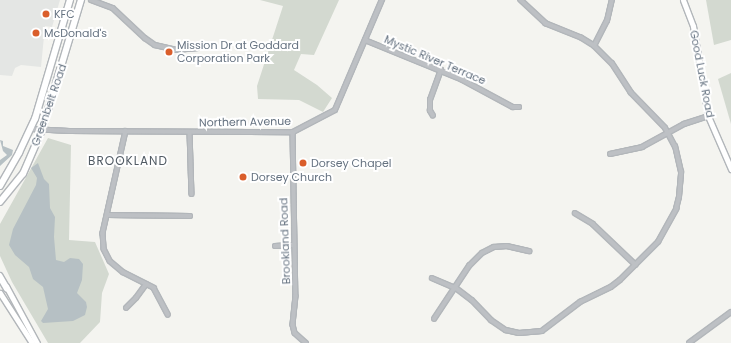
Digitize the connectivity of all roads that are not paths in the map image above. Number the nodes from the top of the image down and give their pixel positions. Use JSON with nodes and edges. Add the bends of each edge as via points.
{"nodes":[{"id":1,"x":70,"y":0,"type":"edge"},
{"id":2,"x":81,"y":0,"type":"edge"},
{"id":3,"x":91,"y":0,"type":"edge"},
{"id":4,"x":382,"y":0,"type":"edge"},
{"id":5,"x":520,"y":0,"type":"edge"},
{"id":6,"x":612,"y":0,"type":"edge"},
{"id":7,"x":683,"y":0,"type":"edge"},
{"id":8,"x":365,"y":40,"type":"junction"},
{"id":9,"x":594,"y":46,"type":"junction"},
{"id":10,"x":201,"y":48,"type":"dead end"},
{"id":11,"x":441,"y":70,"type":"junction"},
{"id":12,"x":519,"y":107,"type":"dead end"},
{"id":13,"x":433,"y":116,"type":"dead end"},
{"id":14,"x":708,"y":116,"type":"junction"},
{"id":15,"x":31,"y":129,"type":"junction"},
{"id":16,"x":42,"y":130,"type":"junction"},
{"id":17,"x":126,"y":132,"type":"junction"},
{"id":18,"x":190,"y":132,"type":"junction"},
{"id":19,"x":293,"y":132,"type":"junction"},
{"id":20,"x":668,"y":134,"type":"junction"},
{"id":21,"x":610,"y":154,"type":"dead end"},
{"id":22,"x":14,"y":163,"type":"junction"},
{"id":23,"x":731,"y":169,"type":"edge"},
{"id":24,"x":0,"y":181,"type":"edge"},
{"id":25,"x":0,"y":186,"type":"edge"},
{"id":26,"x":192,"y":194,"type":"dead end"},
{"id":27,"x":0,"y":204,"type":"edge"},
{"id":28,"x":575,"y":213,"type":"dead end"},
{"id":29,"x":108,"y":215,"type":"junction"},
{"id":30,"x":190,"y":216,"type":"dead end"},
{"id":31,"x":294,"y":245,"type":"junction"},
{"id":32,"x":275,"y":246,"type":"dead end"},
{"id":33,"x":529,"y":251,"type":"dead end"},
{"id":34,"x":636,"y":265,"type":"junction"},
{"id":35,"x":0,"y":276,"type":"edge"},
{"id":36,"x":432,"y":278,"type":"dead end"},
{"id":37,"x":146,"y":284,"type":"junction"},
{"id":38,"x":7,"y":288,"type":"joint"},
{"id":39,"x":456,"y":288,"type":"junction"},
{"id":40,"x":0,"y":293,"type":"edge"},
{"id":41,"x":126,"y":308,"type":"dead end"},
{"id":42,"x":731,"y":312,"type":"edge"},
{"id":43,"x":168,"y":314,"type":"dead end"},
{"id":44,"x":434,"y":319,"type":"dead end"},
{"id":45,"x":32,"y":343,"type":"edge"},
{"id":46,"x":37,"y":343,"type":"edge"},
{"id":47,"x":306,"y":343,"type":"edge"},
{"id":48,"x":689,"y":343,"type":"edge"}],
"edges":[{"from":1,"to":15,"type":"main road","name":"Greenbelt Road"},
{"from":2,"to":16,"type":"main road","name":"Greenbelt Road"},
{"from":3,"to":10,"type":"street","via":[[113,8],[155,45],[176,50]]},
{"from":4,"to":8,"type":"street","name":"Northern Avenue"},
{"from":5,"to":9,"type":"street","via":[[546,24],[582,38]]},
{"from":6,"to":9,"type":"street","via":[[607,21]]},
{"from":7,"to":14,"type":"street","name":"Good Luck Road","via":[[693,26]]},
{"from":8,"to":11,"type":"street","name":"Mystic River Terrace"},
{"from":8,"to":19,"type":"street","name":"Northern Avenue","via":[[335,110]]},
{"from":9,"to":20,"type":"street","via":[[612,64],[631,93]]},
{"from":11,"to":12,"type":"street","name":"Mystic River Terrace","via":[[513,107]]},
{"from":11,"to":13,"type":"street","via":[[430,100],[430,111]]},
{"from":14,"to":20,"type":"street","via":[[684,124]]},
{"from":14,"to":23,"type":"street","name":"Good Luck Road"},
{"from":15,"to":16,"type":"street","name":"Northern Avenue"},
{"from":15,"to":22,"type":"main road","name":"Greenbelt Road"},
{"from":16,"to":17,"type":"street","name":"Northern Avenue"},
{"from":16,"to":27,"type":"main road","name":"Greenbelt Road","via":[[23,174]]},
{"from":17,"to":18,"type":"street","name":"Northern Avenue"},
{"from":17,"to":29,"type":"street"},
{"from":18,"to":19,"type":"street","name":"Northern Avenue"},
{"from":18,"to":26,"type":"street"},
{"from":19,"to":31,"type":"street","name":"Brookland Road"},
{"from":20,"to":21,"type":"street","via":[[642,147]]},
{"from":20,"to":34,"type":"street","via":[[675,147],[680,172],[679,197],[663,235]]},
{"from":22,"to":24,"type":"main road"},
{"from":22,"to":25,"type":"main road","name":"Greenbelt Road"},
{"from":28,"to":34,"type":"street","via":[[593,224]]},
{"from":29,"to":30,"type":"street"},
{"from":29,"to":37,"type":"street","via":[[103,233],[105,252],[110,261],[123,272]]},
{"from":31,"to":32,"type":"street"},
{"from":31,"to":47,"type":"street","name":"Brookland Road","via":[[296,296],[293,328]]},
{"from":33,"to":39,"type":"street","via":[[508,246],[488,250],[477,256]]},
{"from":34,"to":39,"type":"street","via":[[611,287],[580,302],[546,329],[531,333],[503,329]]},
{"from":35,"to":38,"type":"main road"},
{"from":36,"to":39,"type":"street"},
{"from":37,"to":41,"type":"street"},
{"from":37,"to":43,"type":"street","via":[[154,288]]},
{"from":38,"to":46,"type":"street"},
{"from":39,"to":44,"type":"street"},
{"from":40,"to":45,"type":"street"},
{"from":42,"to":48,"type":"street"}]}
